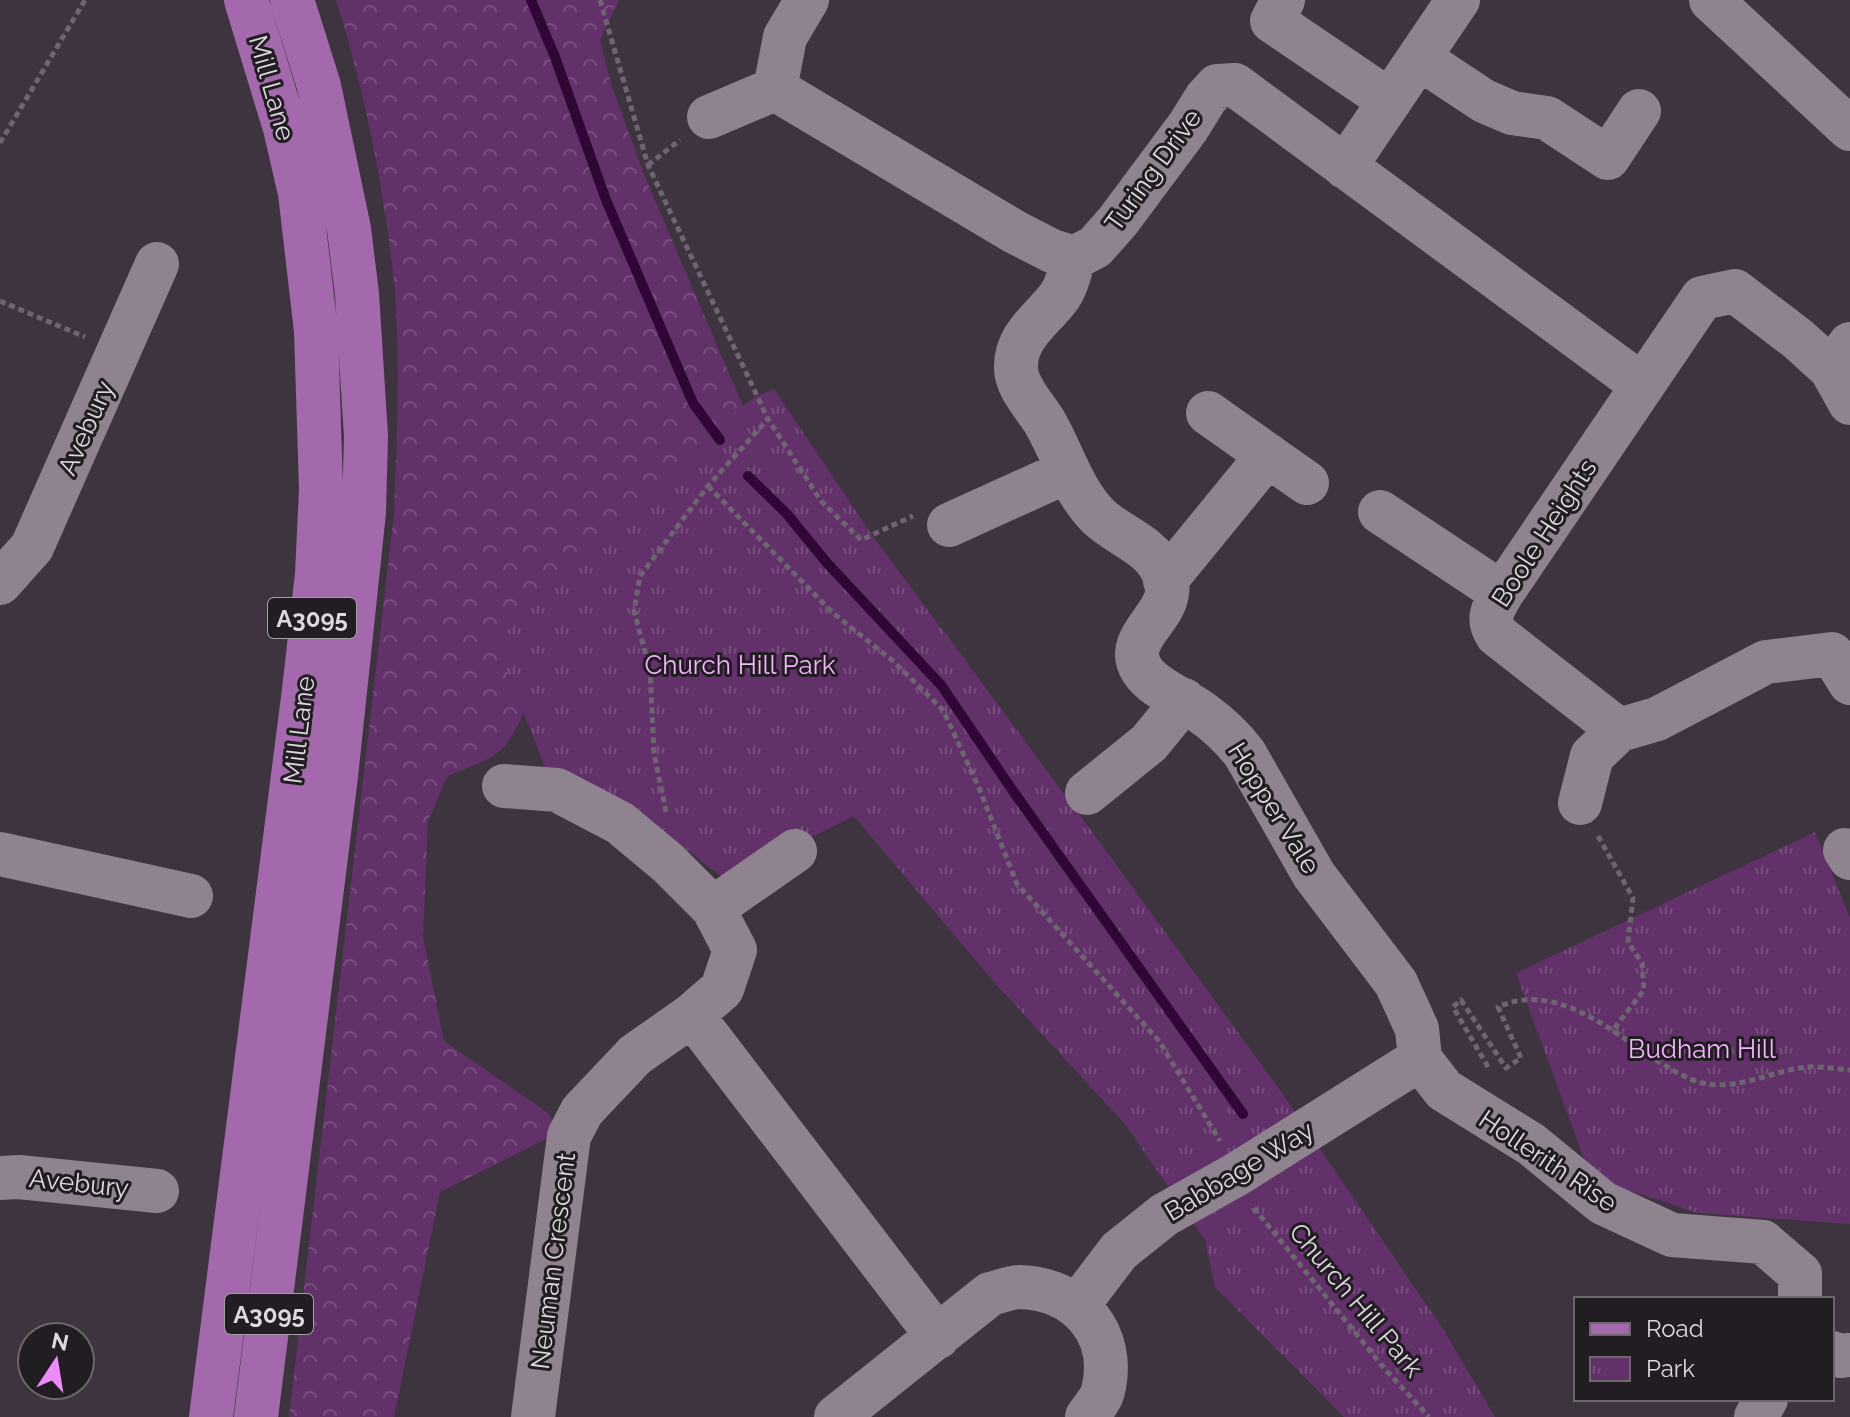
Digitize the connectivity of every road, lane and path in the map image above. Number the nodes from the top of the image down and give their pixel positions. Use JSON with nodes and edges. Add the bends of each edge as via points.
{"nodes":[{"id":1,"x":85,"y":0,"type":"edge"},
{"id":2,"x":246,"y":0,"type":"edge"},
{"id":3,"x":292,"y":0,"type":"edge"},
{"id":4,"x":600,"y":0,"type":"edge"},
{"id":5,"x":807,"y":0,"type":"edge"},
{"id":6,"x":1283,"y":0,"type":"edge"},
{"id":7,"x":1458,"y":0,"type":"edge"},
{"id":8,"x":1711,"y":0,"type":"edge"},
{"id":9,"x":1419,"y":58,"type":"junction"},
{"id":10,"x":775,"y":89,"type":"junction"},
{"id":11,"x":1390,"y":101,"type":"junction"},
{"id":12,"x":1639,"y":111,"type":"dead end"},
{"id":13,"x":709,"y":117,"type":"dead end"},
{"id":14,"x":1850,"y":129,"type":"edge"},
{"id":15,"x":0,"y":143,"type":"edge"},
{"id":16,"x":1345,"y":167,"type":"junction"},
{"id":17,"x":1074,"y":258,"type":"junction"},
{"id":18,"x":157,"y":264,"type":"dead end"},
{"id":19,"x":0,"y":301,"type":"edge"},
{"id":20,"x":119,"y":352,"type":"junction"},
{"id":21,"x":1844,"y":372,"type":"edge"},
{"id":22,"x":1642,"y":385,"type":"junction"},
{"id":23,"x":1208,"y":413,"type":"dead end"},
{"id":24,"x":768,"y":419,"type":"junction"},
{"id":25,"x":1268,"y":455,"type":"junction"},
{"id":26,"x":1068,"y":471,"type":"junction"},
{"id":27,"x":1307,"y":483,"type":"dead end"},
{"id":28,"x":708,"y":486,"type":"junction"},
{"id":29,"x":1380,"y":512,"type":"dead end"},
{"id":30,"x":949,"y":525,"type":"dead end"},
{"id":31,"x":861,"y":540,"type":"dead end"},
{"id":32,"x":1165,"y":581,"type":"junction"},
{"id":33,"x":0,"y":583,"type":"edge"},
{"id":34,"x":1502,"y":593,"type":"junction"},
{"id":35,"x":1850,"y":683,"type":"edge"},
{"id":36,"x":1184,"y":700,"type":"junction"},
{"id":37,"x":1638,"y":724,"type":"junction"},
{"id":38,"x":504,"y":786,"type":"dead end"},
{"id":39,"x":1087,"y":793,"type":"dead end"},
{"id":40,"x":1580,"y":803,"type":"joint"},
{"id":41,"x":795,"y":851,"type":"dead end"},
{"id":42,"x":0,"y":854,"type":"edge"},
{"id":43,"x":668,"y":863,"type":"junction"},
{"id":44,"x":191,"y":896,"type":"dead end"},
{"id":45,"x":713,"y":908,"type":"junction"},
{"id":46,"x":692,"y":1015,"type":"junction"},
{"id":47,"x":1613,"y":1030,"type":"junction"},
{"id":48,"x":1420,"y":1059,"type":"junction"},
{"id":49,"x":1488,"y":1067,"type":"dead end"},
{"id":50,"x":1850,"y":1070,"type":"edge"},
{"id":51,"x":1226,"y":1150,"type":"dead end"},
{"id":52,"x":0,"y":1178,"type":"edge"},
{"id":53,"x":157,"y":1191,"type":"dead end"},
{"id":54,"x":1253,"y":1207,"type":"dead end"},
{"id":55,"x":1800,"y":1297,"type":"edge"},
{"id":56,"x":1078,"y":1305,"type":"junction"},
{"id":57,"x":938,"y":1337,"type":"junction"},
{"id":58,"x":211,"y":1417,"type":"edge"},
{"id":59,"x":256,"y":1417,"type":"edge"},
{"id":60,"x":533,"y":1417,"type":"edge"},
{"id":61,"x":836,"y":1417,"type":"edge"},
{"id":62,"x":1087,"y":1417,"type":"edge"},
{"id":63,"x":1429,"y":1417,"type":"edge"}],
"edges":[{"from":1,"to":15,"type":"path"},
{"from":2,"to":58,"type":"main road","name":"Mill Lane","number":"A3095","via":[[300,193],[316,331],[321,489],[306,676]]},
{"from":3,"to":59,"type":"main road","name":"Mill Lane","number":"A3095","via":[[319,86],[349,229],[362,362],[365,482],[336,776]]},
{"from":4,"to":24,"type":"path","via":[[648,165]]},
{"from":5,"to":10,"type":"street","via":[[785,37]]},
{"from":6,"to":11,"type":"street","via":[[1272,21]]},
{"from":7,"to":9,"type":"street"},
{"from":8,"to":14,"type":"street"},
{"from":9,"to":11,"type":"street"},
{"from":9,"to":12,"type":"street","via":[[1484,101],[1512,113],[1547,118],[1608,158]]},
{"from":10,"to":13,"type":"street"},
{"from":10,"to":17,"type":"street","via":[[1015,232]]},
{"from":11,"to":16,"type":"street"},
{"from":16,"to":17,"type":"street","name":"Turing Drive","via":[[1235,85],[1217,86],[1118,221],[1095,247]]},
{"from":16,"to":22,"type":"street"},
{"from":17,"to":26,"type":"street","via":[[1060,297],[1019,346],[1015,370]]},
{"from":18,"to":20,"type":"street","name":"Avebury"},
{"from":19,"to":20,"type":"path"},
{"from":20,"to":33,"type":"street","name":"Avebury","via":[[32,547]]},
{"from":21,"to":22,"type":"street","name":"Boole Heights","via":[[1735,291],[1702,298]]},
{"from":22,"to":34,"type":"street","name":"Boole Heights"},
{"from":23,"to":25,"type":"street"},
{"from":24,"to":28,"type":"path"},
{"from":24,"to":31,"type":"path","via":[[821,501]]},
{"from":25,"to":27,"type":"street"},
{"from":25,"to":32,"type":"street","name":"Hopper Vale"},
{"from":26,"to":30,"type":"street"},
{"from":26,"to":32,"type":"street","via":[[1097,515],[1151,554]]},
{"from":28,"to":43,"type":"path","via":[[640,576],[634,611],[650,670],[654,753],[674,840]]},
{"from":28,"to":51,"type":"path","via":[[833,613],[943,710],[1017,884],[1159,1041]]},
{"from":29,"to":34,"type":"street"},
{"from":32,"to":36,"type":"street","name":"Hopper Vale","via":[[1166,600],[1137,654],[1150,678]]},
{"from":34,"to":37,"type":"street","name":"Boole Heights","via":[[1491,611],[1497,635]]},
{"from":35,"to":37,"type":"street","via":[[1832,654],[1766,662]]},
{"from":36,"to":39,"type":"street","via":[[1149,743]]},
{"from":36,"to":48,"type":"street","name":"Hopper Vale","via":[[1233,738],[1245,754],[1314,875],[1396,983],[1417,1029]]},
{"from":37,"to":40,"type":"street","via":[[1592,756]]},
{"from":38,"to":43,"type":"street","name":"Neuman Crescent","via":[[557,790],[620,823]]},
{"from":40,"to":47,"type":"path","via":[[1633,898],[1628,942],[1642,963],[1644,990]]},
{"from":41,"to":45,"type":"street"},
{"from":42,"to":44,"type":"street"},
{"from":43,"to":45,"type":"street","name":"Neuman Crescent"},
{"from":45,"to":46,"type":"street","name":"Neuman Crescent","via":[[735,950],[722,989]]},
{"from":46,"to":57,"type":"street"},
{"from":46,"to":60,"type":"street","name":"Neuman Crescent","via":[[635,1055],[582,1111],[569,1136]]},
{"from":47,"to":49,"type":"path","via":[[1540,998],[1516,999],[1498,1007],[1521,1058],[1506,1068],[1461,1000],[1453,1007]]},
{"from":47,"to":50,"type":"path","via":[[1691,1080],[1730,1086],[1808,1067]]},
{"from":48,"to":55,"type":"street","name":"Hollerith Rise","via":[[1444,1090],[1531,1144],[1603,1203],[1672,1235],[1763,1242],[1800,1274]]},
{"from":48,"to":56,"type":"street","name":"Babbage Way","via":[[1164,1215],[1119,1251]]},
{"from":52,"to":53,"type":"street","name":"Avebury"},
{"from":54,"to":63,"type":"path","name":"Church Hill Park"},
{"from":56,"to":57,"type":"street","via":[[1049,1292],[1018,1287],[990,1294]]},
{"from":56,"to":62,"type":"street","via":[[1098,1328],[1107,1362],[1103,1394]]},
{"from":57,"to":61,"type":"street"}]}
